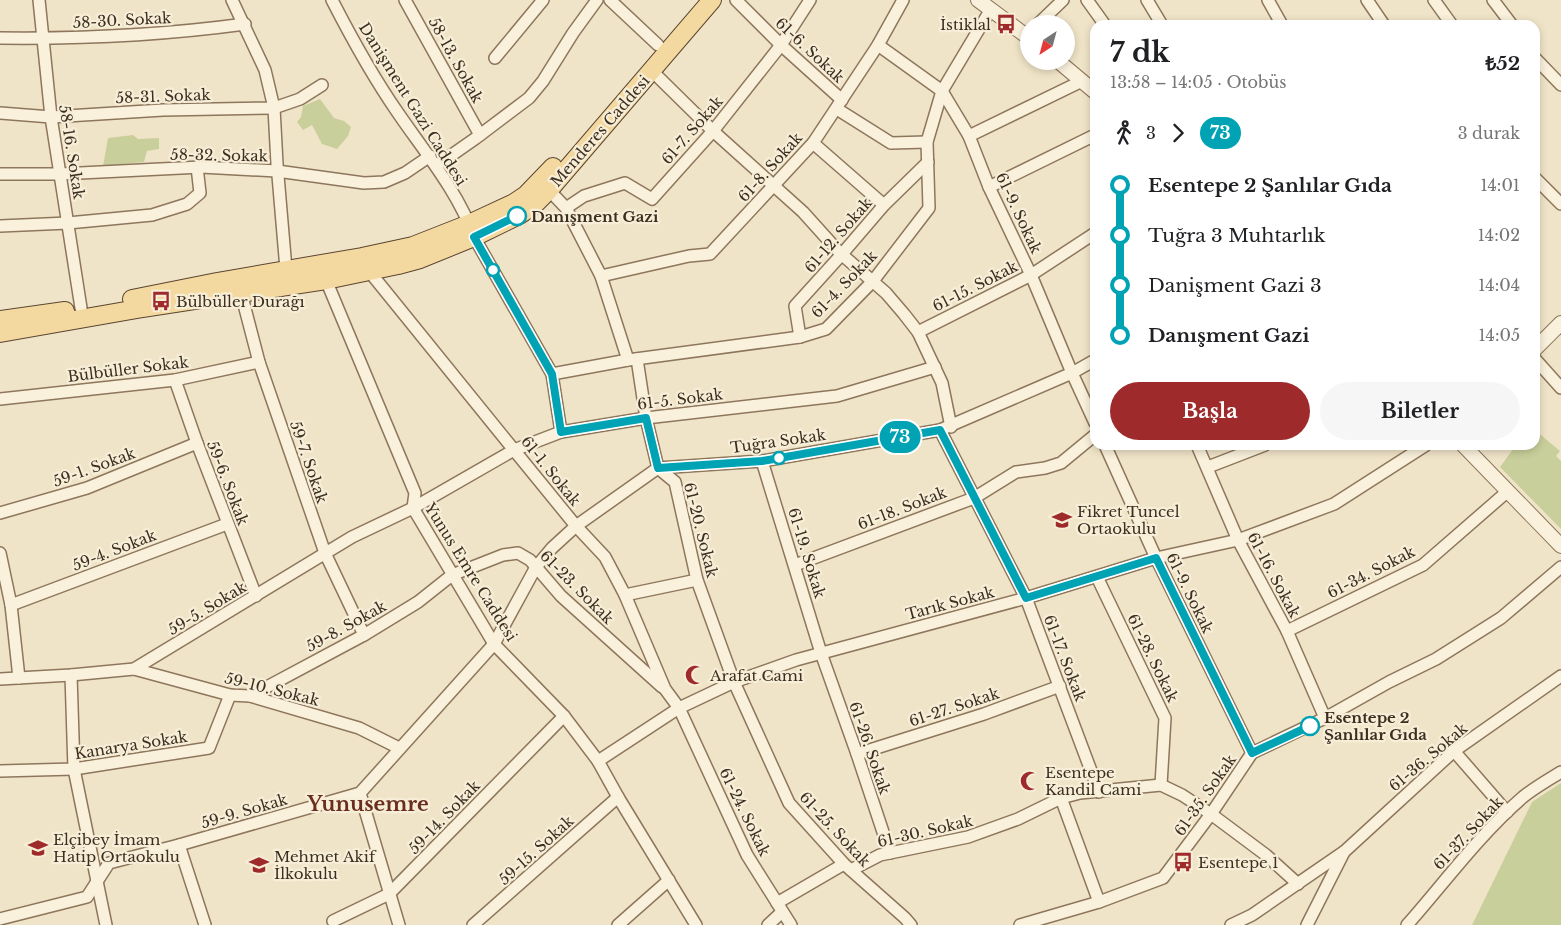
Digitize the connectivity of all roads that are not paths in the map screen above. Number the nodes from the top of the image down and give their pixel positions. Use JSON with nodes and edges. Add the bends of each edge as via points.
{"nodes":[{"id":1,"x":39,"y":0,"type":"edge"},
{"id":2,"x":232,"y":0,"type":"edge"},
{"id":3,"x":332,"y":0,"type":"edge"},
{"id":4,"x":405,"y":0,"type":"edge"},
{"id":5,"x":543,"y":0,"type":"edge"},
{"id":6,"x":597,"y":0,"type":"edge"},
{"id":7,"x":610,"y":0,"type":"edge"},
{"id":8,"x":697,"y":0,"type":"edge"},
{"id":9,"x":712,"y":0,"type":"edge"},
{"id":10,"x":736,"y":0,"type":"edge"},
{"id":11,"x":810,"y":0,"type":"edge"},
{"id":12,"x":903,"y":0,"type":"edge"},
{"id":13,"x":978,"y":0,"type":"edge"},
{"id":14,"x":1063,"y":0,"type":"edge"},
{"id":15,"x":1086,"y":0,"type":"edge"},
{"id":16,"x":1147,"y":0,"type":"edge"},
{"id":17,"x":1268,"y":0,"type":"edge"},
{"id":18,"x":1367,"y":0,"type":"edge"},
{"id":19,"x":1434,"y":0,"type":"edge"},
{"id":20,"x":1494,"y":0,"type":"edge"},
{"id":21,"x":991,"y":9,"type":"junction"},
{"id":22,"x":1047,"y":15,"type":"edge"},
{"id":23,"x":1101,"y":20,"type":"edge"},
{"id":24,"x":1159,"y":20,"type":"edge"},
{"id":25,"x":1279,"y":20,"type":"edge"},
{"id":26,"x":1381,"y":20,"type":"edge"},
{"id":27,"x":1448,"y":20,"type":"edge"},
{"id":28,"x":1508,"y":20,"type":"edge"},
{"id":29,"x":245,"y":24,"type":"junction"},
{"id":30,"x":1020,"y":30,"type":"edge"},
{"id":31,"x":0,"y":38,"type":"edge"},
{"id":32,"x":42,"y":39,"type":"junction"},
{"id":33,"x":878,"y":44,"type":"junction"},
{"id":34,"x":658,"y":45,"type":"junction"},
{"id":35,"x":781,"y":45,"type":"junction"},
{"id":36,"x":495,"y":58,"type":"dead end"},
{"id":37,"x":1540,"y":63,"type":"edge"},
{"id":38,"x":1069,"y":70,"type":"edge"},
{"id":39,"x":652,"y":71,"type":"junction"},
{"id":40,"x":1082,"y":81,"type":"junction"},
{"id":41,"x":322,"y":85,"type":"dead end"},
{"id":42,"x":1561,"y":85,"type":"edge"},
{"id":43,"x":1090,"y":88,"type":"edge"},
{"id":44,"x":942,"y":91,"type":"junction"},
{"id":45,"x":839,"y":104,"type":"junction"},
{"id":46,"x":274,"y":108,"type":"junction"},
{"id":47,"x":0,"y":114,"type":"edge"},
{"id":48,"x":51,"y":116,"type":"junction"},
{"id":49,"x":713,"y":131,"type":"junction"},
{"id":50,"x":480,"y":135,"type":"junction"},
{"id":51,"x":969,"y":136,"type":"junction"},
{"id":52,"x":1090,"y":137,"type":"edge"},
{"id":53,"x":927,"y":142,"type":"junction"},
{"id":54,"x":814,"y":143,"type":"junction"},
{"id":55,"x":433,"y":161,"type":"junction"},
{"id":56,"x":928,"y":162,"type":"junction"},
{"id":57,"x":196,"y":167,"type":"junction"},
{"id":58,"x":277,"y":171,"type":"junction"},
{"id":59,"x":0,"y":174,"type":"edge"},
{"id":60,"x":60,"y":174,"type":"junction"},
{"id":61,"x":1540,"y":183,"type":"edge"},
{"id":62,"x":775,"y":186,"type":"junction"},
{"id":63,"x":989,"y":187,"type":"junction"},
{"id":64,"x":549,"y":190,"type":"junction"},
{"id":65,"x":1561,"y":204,"type":"edge"},
{"id":66,"x":884,"y":205,"type":"junction"},
{"id":67,"x":566,"y":208,"type":"junction"},
{"id":68,"x":68,"y":223,"type":"junction"},
{"id":69,"x":0,"y":226,"type":"edge"},
{"id":70,"x":472,"y":230,"type":"junction"},
{"id":71,"x":1090,"y":236,"type":"edge"},
{"id":72,"x":842,"y":254,"type":"junction"},
{"id":73,"x":286,"y":269,"type":"junction"},
{"id":74,"x":369,"y":272,"type":"junction"},
{"id":75,"x":1031,"y":275,"type":"junction"},
{"id":76,"x":601,"y":276,"type":"junction"},
{"id":77,"x":326,"y":280,"type":"junction"},
{"id":78,"x":872,"y":281,"type":"junction"},
{"id":79,"x":241,"y":293,"type":"junction"},
{"id":80,"x":82,"y":308,"type":"junction"},
{"id":81,"x":0,"y":320,"type":"edge"},
{"id":82,"x":1561,"y":324,"type":"edge"},
{"id":83,"x":918,"y":332,"type":"junction"},
{"id":84,"x":0,"y":333,"type":"edge"},
{"id":85,"x":800,"y":338,"type":"junction"},
{"id":86,"x":1540,"y":344,"type":"edge"},
{"id":87,"x":632,"y":360,"type":"junction"},
{"id":88,"x":259,"y":362,"type":"junction"},
{"id":89,"x":1090,"y":363,"type":"edge"},
{"id":90,"x":1540,"y":365,"type":"edge"},
{"id":91,"x":935,"y":367,"type":"junction"},
{"id":92,"x":1072,"y":373,"type":"junction"},
{"id":93,"x":552,"y":374,"type":"junction"},
{"id":94,"x":175,"y":380,"type":"junction"},
{"id":95,"x":1561,"y":388,"type":"edge"},
{"id":96,"x":0,"y":399,"type":"edge"},
{"id":97,"x":1090,"y":412,"type":"edge"},
{"id":98,"x":646,"y":418,"type":"junction"},
{"id":99,"x":945,"y":428,"type":"junction"},
{"id":100,"x":561,"y":432,"type":"junction"},
{"id":101,"x":1090,"y":439,"type":"edge"},
{"id":102,"x":197,"y":443,"type":"junction"},
{"id":103,"x":514,"y":450,"type":"junction"},
{"id":104,"x":1107,"y":450,"type":"edge"},
{"id":105,"x":1200,"y":450,"type":"edge"},
{"id":106,"x":1252,"y":450,"type":"edge"},
{"id":107,"x":1418,"y":450,"type":"edge"},
{"id":108,"x":1468,"y":450,"type":"edge"},
{"id":109,"x":762,"y":461,"type":"junction"},
{"id":110,"x":1208,"y":467,"type":"junction"},
{"id":111,"x":658,"y":468,"type":"junction"},
{"id":112,"x":1508,"y":491,"type":"junction"},
{"id":113,"x":974,"y":498,"type":"junction"},
{"id":114,"x":413,"y":508,"type":"junction"},
{"id":115,"x":0,"y":513,"type":"edge"},
{"id":116,"x":227,"y":524,"type":"junction"},
{"id":117,"x":576,"y":526,"type":"junction"},
{"id":118,"x":1238,"y":540,"type":"junction"},
{"id":119,"x":1561,"y":546,"type":"edge"},
{"id":120,"x":325,"y":552,"type":"junction"},
{"id":121,"x":0,"y":553,"type":"edge"},
{"id":122,"x":1156,"y":558,"type":"junction"},
{"id":123,"x":795,"y":565,"type":"junction"},
{"id":124,"x":536,"y":567,"type":"junction"},
{"id":125,"x":1561,"y":568,"type":"edge"},
{"id":126,"x":452,"y":575,"type":"junction"},
{"id":127,"x":1098,"y":577,"type":"junction"},
{"id":128,"x":697,"y":580,"type":"junction"},
{"id":129,"x":625,"y":595,"type":"junction"},
{"id":130,"x":256,"y":596,"type":"junction"},
{"id":131,"x":1026,"y":598,"type":"junction"},
{"id":132,"x":11,"y":605,"type":"junction"},
{"id":133,"x":1287,"y":631,"type":"junction"},
{"id":134,"x":364,"y":635,"type":"junction"},
{"id":135,"x":494,"y":644,"type":"junction"},
{"id":136,"x":821,"y":653,"type":"junction"},
{"id":137,"x":134,"y":669,"type":"junction"},
{"id":138,"x":71,"y":676,"type":"junction"},
{"id":139,"x":1561,"y":676,"type":"edge"},
{"id":140,"x":19,"y":678,"type":"junction"},
{"id":141,"x":0,"y":679,"type":"edge"},
{"id":142,"x":734,"y":682,"type":"junction"},
{"id":143,"x":1060,"y":686,"type":"junction"},
{"id":144,"x":665,"y":690,"type":"junction"},
{"id":145,"x":230,"y":695,"type":"junction"},
{"id":146,"x":250,"y":696,"type":"junction"},
{"id":147,"x":679,"y":708,"type":"junction"},
{"id":148,"x":564,"y":716,"type":"junction"},
{"id":149,"x":1325,"y":718,"type":"junction"},
{"id":150,"x":399,"y":748,"type":"junction"},
{"id":151,"x":1454,"y":752,"type":"junction"},
{"id":152,"x":1252,"y":753,"type":"junction"},
{"id":153,"x":857,"y":754,"type":"junction"},
{"id":154,"x":598,"y":761,"type":"junction"},
{"id":155,"x":74,"y":769,"type":"junction"},
{"id":156,"x":0,"y":770,"type":"edge"},
{"id":157,"x":1561,"y":772,"type":"edge"},
{"id":158,"x":1161,"y":785,"type":"junction"},
{"id":159,"x":1099,"y":792,"type":"junction"},
{"id":160,"x":360,"y":793,"type":"junction"},
{"id":161,"x":618,"y":797,"type":"junction"},
{"id":162,"x":1061,"y":798,"type":"junction"},
{"id":163,"x":1507,"y":812,"type":"junction"},
{"id":164,"x":1211,"y":814,"type":"junction"},
{"id":165,"x":179,"y":845,"type":"junction"},
{"id":166,"x":1345,"y":851,"type":"junction"},
{"id":167,"x":890,"y":853,"type":"junction"},
{"id":168,"x":847,"y":867,"type":"junction"},
{"id":169,"x":669,"y":880,"type":"junction"},
{"id":170,"x":97,"y":882,"type":"junction"},
{"id":171,"x":1298,"y":884,"type":"junction"},
{"id":172,"x":389,"y":894,"type":"junction"},
{"id":173,"x":1099,"y":902,"type":"junction"},
{"id":174,"x":780,"y":908,"type":"junction"},
{"id":175,"x":0,"y":919,"type":"edge"},
{"id":176,"x":334,"y":921,"type":"dead end"},
{"id":177,"x":908,"y":922,"type":"edge"},
{"id":178,"x":106,"y":925,"type":"edge"},
{"id":179,"x":205,"y":925,"type":"edge"},
{"id":180,"x":399,"y":925,"type":"edge"},
{"id":181,"x":473,"y":925,"type":"edge"},
{"id":182,"x":618,"y":925,"type":"edge"},
{"id":183,"x":696,"y":925,"type":"edge"},
{"id":184,"x":768,"y":925,"type":"edge"},
{"id":185,"x":791,"y":925,"type":"edge"},
{"id":186,"x":896,"y":925,"type":"edge"},
{"id":187,"x":1020,"y":925,"type":"edge"},
{"id":188,"x":1231,"y":925,"type":"edge"},
{"id":189,"x":1308,"y":925,"type":"edge"},
{"id":190,"x":1407,"y":925,"type":"edge"}],
"edges":[{"from":1,"to":32,"type":"street","name":"58-16. Sokak"},
{"from":2,"to":29,"type":"street"},
{"from":3,"to":55,"type":"street","name":"Danişment Gazi Caddesi","via":[[390,100]]},
{"from":4,"to":50,"type":"street","name":"58-13. Sokak"},
{"from":5,"to":36,"type":"street"},
{"from":6,"to":50,"type":"street","name":"58-32. Sokak","via":[[529,98]]},
{"from":7,"to":34,"type":"street"},
{"from":8,"to":34,"type":"main road","name":"Menderes Caddesi"},
{"from":9,"to":39,"type":"main road","name":"Menderes Caddesi"},
{"from":10,"to":35,"type":"street","name":"61-6. Sokak"},
{"from":11,"to":35,"type":"street","name":"61-7. Sokak"},
{"from":12,"to":33,"type":"street","name":"61-8. Sokak"},
{"from":13,"to":21,"type":"street"},
{"from":14,"to":22,"type":"street"},
{"from":15,"to":23,"type":"street"},
{"from":16,"to":24,"type":"street"},
{"from":17,"to":25,"type":"street"},
{"from":18,"to":26,"type":"street"},
{"from":19,"to":27,"type":"street"},
{"from":20,"to":28,"type":"street"},
{"from":21,"to":30,"type":"street"},
{"from":21,"to":44,"type":"street","name":"61-4. Sokak"},
{"from":29,"to":32,"type":"street","name":"58-30. Sokak","via":[[186,32]]},
{"from":29,"to":46,"type":"street","via":[[265,70]]},
{"from":31,"to":32,"type":"street","name":"58-30. Sokak"},
{"from":32,"to":48,"type":"street","name":"58-16. Sokak"},
{"from":33,"to":44,"type":"street","name":"61-9. Sokak"},
{"from":33,"to":45,"type":"street","name":"61-8. Sokak"},
{"from":34,"to":70,"type":"main road","name":"Menderes Caddesi","via":[[541,181],[526,195]]},
{"from":35,"to":45,"type":"street","name":"61-6. Sokak"},
{"from":35,"to":49,"type":"street","name":"61-7. Sokak"},
{"from":37,"to":42,"type":"street"},
{"from":38,"to":40,"type":"street"},
{"from":39,"to":49,"type":"street","name":"61-17. Sokak"},
{"from":39,"to":64,"type":"main road","name":"Menderes Caddesi"},
{"from":40,"to":43,"type":"street"},
{"from":40,"to":51,"type":"street"},
{"from":41,"to":46,"type":"street","name":"58-31. Sokak","via":[[300,99]]},
{"from":44,"to":51,"type":"street","name":"61-9. Sokak"},
{"from":44,"to":53,"type":"street","name":"61-4. Sokak"},
{"from":45,"to":53,"type":"street","name":"61-6. Sokak","via":[[891,143]]},
{"from":45,"to":54,"type":"street","name":"61-8. Sokak"},
{"from":46,"to":48,"type":"street","name":"58-31. Sokak"},
{"from":46,"to":58,"type":"street"},
{"from":47,"to":48,"type":"street","name":"58-31. Sokak"},
{"from":48,"to":60,"type":"street","name":"58-16. Sokak"},
{"from":49,"to":62,"type":"street","name":"61-17. Sokak"},
{"from":49,"to":67,"type":"street","name":"61-7. Sokak","via":[[652,200],[625,183],[584,196]]},
{"from":50,"to":55,"type":"street","name":"58-32. Sokak"},
{"from":51,"to":63,"type":"street","name":"61-9. Sokak"},
{"from":52,"to":63,"type":"street"},
{"from":53,"to":56,"type":"street","name":"61-4. Sokak"},
{"from":54,"to":62,"type":"street","name":"61-8. Sokak"},
{"from":54,"to":66,"type":"street"},
{"from":55,"to":58,"type":"street","name":"58-32. Sokak","via":[[384,182],[364,183]]},
{"from":55,"to":70,"type":"street","name":"Danişment Gazi Caddesi"},
{"from":56,"to":66,"type":"street","name":"61-12. Sokak"},
{"from":56,"to":78,"type":"street","name":"61-4. Sokak","via":[[929,208]]},
{"from":57,"to":58,"type":"street","name":"58-32. Sokak"},
{"from":57,"to":60,"type":"street","name":"58-32. Sokak"},
{"from":57,"to":68,"type":"street","via":[[200,193],[188,204],[152,215]]},
{"from":58,"to":73,"type":"street"},
{"from":59,"to":60,"type":"street","name":"58-32. Sokak"},
{"from":60,"to":68,"type":"street","name":"58-16. Sokak"},
{"from":61,"to":65,"type":"street"},
{"from":62,"to":72,"type":"street","name":"61-17. Sokak"},
{"from":62,"to":76,"type":"street","name":"61-8. Sokak","via":[[710,254]]},
{"from":63,"to":75,"type":"street","name":"61-9. Sokak"},
{"from":64,"to":67,"type":"street"},
{"from":64,"to":70,"type":"main road","name":"Menderes Caddesi","via":[[520,215]]},
{"from":66,"to":72,"type":"street","name":"61-12. Sokak"},
{"from":67,"to":76,"type":"street"},
{"from":68,"to":69,"type":"street"},
{"from":68,"to":80,"type":"street","name":"58-16. Sokak"},
{"from":70,"to":73,"type":"main road","name":"Menderes Caddesi","via":[[362,257]]},
{"from":70,"to":74,"type":"main road","name":"Menderes Caddesi","via":[[420,259]]},
{"from":70,"to":93,"type":"street","name":"Danişment Gazi Caddesi"},
{"from":71,"to":75,"type":"street","name":"61-15. Sokak"},
{"from":72,"to":78,"type":"street","name":"61-17. Sokak"},
{"from":72,"to":85,"type":"street","name":"61-12. Sokak","via":[[795,306]]},
{"from":73,"to":80,"type":"main road","name":"Menderes Caddesi"},
{"from":74,"to":77,"type":"main road","name":"Menderes Caddesi"},
{"from":74,"to":103,"type":"street","name":"61-1. Sokak"},
{"from":75,"to":83,"type":"street","name":"61-15. Sokak"},
{"from":75,"to":92,"type":"street","name":"61-9. Sokak"},
{"from":76,"to":87,"type":"street"},
{"from":77,"to":79,"type":"main road","name":"Menderes Caddesi"},
{"from":77,"to":114,"type":"street","name":"Yunus Emre Caddesi","via":[[414,493]]},
{"from":78,"to":83,"type":"street","name":"61-17. Sokak"},
{"from":78,"to":85,"type":"street","name":"61-4. Sokak","via":[[826,329]]},
{"from":79,"to":84,"type":"main road","name":"Menderes Caddesi"},
{"from":79,"to":88,"type":"street","name":"59-7. Sokak"},
{"from":80,"to":81,"type":"main road","name":"Menderes Caddesi"},
{"from":82,"to":86,"type":"street"},
{"from":83,"to":91,"type":"street","name":"61-17. Sokak"},
{"from":85,"to":87,"type":"street","name":"61-4. Sokak"},
{"from":87,"to":93,"type":"street","name":"61-4. Sokak"},
{"from":87,"to":98,"type":"street"},
{"from":88,"to":94,"type":"street","name":"Bülbüller Sokak"},
{"from":88,"to":120,"type":"street","name":"59-7. Sokak"},
{"from":89,"to":92,"type":"street","name":"Tuğra Sokak"},
{"from":90,"to":95,"type":"street"},
{"from":91,"to":98,"type":"street","name":"61-5. Sokak","via":[[837,396]]},
{"from":91,"to":99,"type":"street","name":"61-17. Sokak","via":[[942,383]]},
{"from":92,"to":97,"type":"street","name":"61-9. Sokak"},
{"from":92,"to":99,"type":"street","name":"Tuğra Sokak"},
{"from":93,"to":100,"type":"street"},
{"from":94,"to":96,"type":"street","name":"Bülbüller Sokak"},
{"from":94,"to":102,"type":"street","name":"59-6. Sokak"},
{"from":98,"to":100,"type":"street","name":"61-5. Sokak"},
{"from":98,"to":111,"type":"street"},
{"from":99,"to":109,"type":"street","name":"Tuğra Sokak"},
{"from":99,"to":113,"type":"street","name":"61-17. Sokak"},
{"from":100,"to":103,"type":"street","name":"61-5. Sokak"},
{"from":101,"to":113,"type":"street","name":"61-18. Sokak","via":[[1061,463],[1016,472]]},
{"from":102,"to":115,"type":"street","name":"59-1. Sokak","via":[[87,488]]},
{"from":102,"to":116,"type":"street","name":"59-6. Sokak"},
{"from":103,"to":114,"type":"street","name":"61-5. Sokak"},
{"from":103,"to":117,"type":"street","name":"61-1. Sokak"},
{"from":104,"to":122,"type":"street","name":"61-9. Sokak"},
{"from":105,"to":110,"type":"street","name":"61-16. Sokak"},
{"from":106,"to":110,"type":"street"},
{"from":107,"to":118,"type":"street","name":"Tarık Sokak","via":[[1334,504]]},
{"from":108,"to":112,"type":"street"},
{"from":109,"to":111,"type":"street","name":"Tuğra Sokak"},
{"from":109,"to":123,"type":"street","name":"61-19. Sokak"},
{"from":110,"to":118,"type":"street","name":"61-16. Sokak"},
{"from":111,"to":117,"type":"street"},
{"from":111,"to":128,"type":"street","name":"61-20. Sokak","via":[[675,482]]},
{"from":112,"to":119,"type":"street"},
{"from":112,"to":133,"type":"street","name":"61-34. Sokak","via":[[1423,565]]},
{"from":113,"to":123,"type":"street","name":"61-18. Sokak"},
{"from":113,"to":131,"type":"street","name":"61-17. Sokak"},
{"from":114,"to":120,"type":"street","name":"59-5. Sokak"},
{"from":114,"to":126,"type":"street","name":"Yunus Emre Caddesi"},
{"from":116,"to":130,"type":"street","name":"59-6. Sokak"},
{"from":116,"to":132,"type":"street","name":"59-4. Sokak"},
{"from":117,"to":124,"type":"street"},
{"from":117,"to":129,"type":"street","name":"61-1. Sokak","via":[[605,557]]},
{"from":118,"to":122,"type":"street","name":"Tarık Sokak"},
{"from":118,"to":133,"type":"street","name":"61-16. Sokak"},
{"from":120,"to":130,"type":"street","name":"59-5. Sokak"},
{"from":120,"to":134,"type":"street","name":"59-7. Sokak"},
{"from":121,"to":132,"type":"street"},
{"from":122,"to":127,"type":"street","name":"Tarık Sokak"},
{"from":122,"to":152,"type":"street","name":"61-9. Sokak"},
{"from":123,"to":136,"type":"street","name":"61-19. Sokak"},
{"from":124,"to":126,"type":"street","name":"61-23. Sokak","via":[[518,553],[503,555]]},
{"from":124,"to":135,"type":"street"},
{"from":124,"to":144,"type":"street","name":"61-23. Sokak","via":[[562,596]]},
{"from":125,"to":149,"type":"street","name":"61-35. Sokak","via":[[1501,618],[1472,637]]},
{"from":126,"to":134,"type":"street","name":"59-8. Sokak","via":[[418,602]]},
{"from":126,"to":135,"type":"street","name":"Yunus Emre Caddesi"},
{"from":127,"to":131,"type":"street","name":"Tarık Sokak"},
{"from":127,"to":158,"type":"street","name":"61-28. Sokak","via":[[1165,718]]},
{"from":128,"to":129,"type":"street"},
{"from":128,"to":142,"type":"street","name":"61-20. Sokak"},
{"from":129,"to":144,"type":"street","name":"61-1. Sokak"},
{"from":130,"to":137,"type":"street","name":"59-5. Sokak"},
{"from":131,"to":136,"type":"street","name":"Tarık Sokak"},
{"from":131,"to":143,"type":"street","name":"61-17. Sokak"},
{"from":132,"to":140,"type":"street"},
{"from":133,"to":149,"type":"street","name":"61-16. Sokak"},
{"from":134,"to":146,"type":"street","name":"59-8. Sokak"},
{"from":135,"to":148,"type":"street","name":"Yunus Emre Caddesi"},
{"from":135,"to":150,"type":"street"},
{"from":136,"to":142,"type":"street","name":"Tarık Sokak"},
{"from":136,"to":153,"type":"street","name":"61-26. Sokak"},
{"from":137,"to":138,"type":"street","name":"59-5. Sokak"},
{"from":137,"to":145,"type":"street","name":"59-10. Sokak"},
{"from":138,"to":140,"type":"street","name":"59-5. Sokak"},
{"from":138,"to":155,"type":"street"},
{"from":139,"to":151,"type":"street","name":"61-36. Sokak"},
{"from":140,"to":141,"type":"street","name":"59-5. Sokak"},
{"from":142,"to":147,"type":"street","name":"Tarık Sokak"},
{"from":142,"to":168,"type":"street","name":"61-25. Sokak","via":[[789,803]]},
{"from":143,"to":153,"type":"street","name":"61-27. Sokak"},
{"from":143,"to":159,"type":"street","name":"61-17. Sokak"},
{"from":144,"to":147,"type":"street","name":"61-1. Sokak"},
{"from":145,"to":146,"type":"street","name":"59-10. Sokak"},
{"from":145,"to":155,"type":"street","name":"Kanarya Sokak","via":[[209,748]]},
{"from":146,"to":150,"type":"street","name":"59-10. Sokak","via":[[358,728]]},
{"from":147,"to":154,"type":"street","name":"Tarık Sokak"},
{"from":147,"to":174,"type":"street","name":"61-24. Sokak","via":[[747,855]]},
{"from":148,"to":154,"type":"street","name":"Yunus Emre Caddesi"},
{"from":148,"to":172,"type":"street","name":"59-14. Sokak"},
{"from":149,"to":152,"type":"street","name":"61-35. Sokak"},
{"from":150,"to":160,"type":"street"},
{"from":151,"to":163,"type":"street"},
{"from":151,"to":166,"type":"street","name":"61-36. Sokak"},
{"from":152,"to":164,"type":"street","name":"61-35. Sokak"},
{"from":153,"to":167,"type":"street","name":"61-26. Sokak"},
{"from":154,"to":161,"type":"street","name":"Yunus Emre Caddesi"},
{"from":155,"to":156,"type":"street","name":"Kanarya Sokak"},
{"from":155,"to":170,"type":"street"},
{"from":157,"to":163,"type":"street","name":"61-37. Sokak","via":[[1524,796]]},
{"from":158,"to":159,"type":"street","name":"61-30. Sokak"},
{"from":158,"to":164,"type":"street"},
{"from":159,"to":162,"type":"street","name":"61-30. Sokak"},
{"from":160,"to":165,"type":"street","name":"59-9. Sokak"},
{"from":160,"to":172,"type":"street"},
{"from":161,"to":169,"type":"street","name":"Yunus Emre Caddesi"},
{"from":161,"to":181,"type":"street","name":"59-15. Sokak"},
{"from":162,"to":167,"type":"street","name":"61-30. Sokak","via":[[1018,819],[968,837]]},
{"from":162,"to":173,"type":"street"},
{"from":163,"to":190,"type":"street","name":"61-37. Sokak"},
{"from":164,"to":171,"type":"street","via":[[1266,855]]},
{"from":164,"to":173,"type":"street","name":"61-35. Sokak","via":[[1163,878]]},
{"from":165,"to":170,"type":"street","name":"59-9. Sokak","via":[[109,863]]},
{"from":165,"to":179,"type":"street"},
{"from":166,"to":171,"type":"street"},
{"from":166,"to":189,"type":"street"},
{"from":167,"to":168,"type":"street","name":"61-30. Sokak"},
{"from":168,"to":174,"type":"street","name":"61-30. Sokak"},
{"from":168,"to":177,"type":"street","name":"61-25. Sokak"},
{"from":169,"to":182,"type":"street"},
{"from":169,"to":183,"type":"street","name":"Yunus Emre Caddesi"},
{"from":170,"to":175,"type":"street","name":"59-9. Sokak","via":[[88,897]]},
{"from":170,"to":178,"type":"street"},
{"from":171,"to":188,"type":"street"},
{"from":172,"to":176,"type":"street","name":"59-14. Sokak"},
{"from":172,"to":180,"type":"street"},
{"from":173,"to":187,"type":"street","name":"61-35. Sokak"},
{"from":174,"to":184,"type":"street","name":"61-30. Sokak"},
{"from":174,"to":185,"type":"street","name":"61-24. Sokak"},
{"from":177,"to":186,"type":"street"}]}
